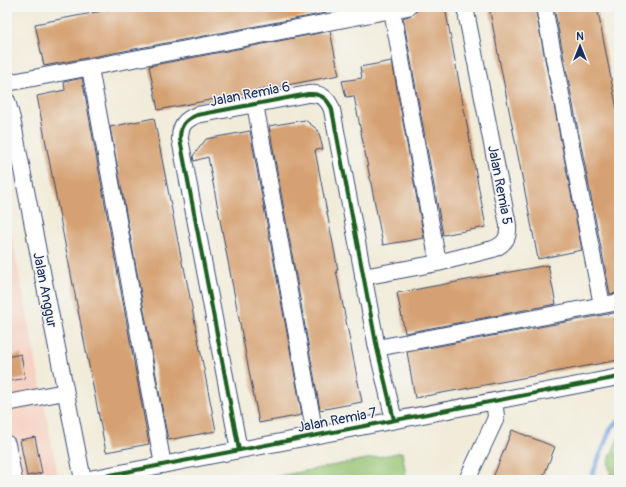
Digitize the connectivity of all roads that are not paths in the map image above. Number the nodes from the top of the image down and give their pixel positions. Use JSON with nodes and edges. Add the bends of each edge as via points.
{"nodes":[{"id":1,"x":408,"y":7,"type":"edge"},
{"id":2,"x":466,"y":7,"type":"edge"},
{"id":3,"x":544,"y":7,"type":"edge"},
{"id":4,"x":392,"y":10,"type":"junction"},
{"id":5,"x":90,"y":68,"type":"junction"},
{"id":6,"x":7,"y":83,"type":"edge"},
{"id":7,"x":7,"y":101,"type":"edge"},
{"id":8,"x":254,"y":104,"type":"junction"},
{"id":9,"x":9,"y":120,"type":"edge"},
{"id":10,"x":438,"y":263,"type":"junction"},
{"id":11,"x":363,"y":277,"type":"junction"},
{"id":12,"x":619,"y":302,"type":"edge"},
{"id":13,"x":602,"y":306,"type":"junction"},
{"id":14,"x":377,"y":348,"type":"junction"},
{"id":15,"x":619,"y":377,"type":"edge"},
{"id":16,"x":65,"y":392,"type":"junction"},
{"id":17,"x":494,"y":401,"type":"junction"},
{"id":18,"x":7,"y":403,"type":"edge"},
{"id":19,"x":394,"y":420,"type":"junction"},
{"id":20,"x":315,"y":436,"type":"junction"},
{"id":21,"x":7,"y":444,"type":"edge"},
{"id":22,"x":239,"y":450,"type":"junction"},
{"id":23,"x":163,"y":465,"type":"junction"},
{"id":24,"x":14,"y":480,"type":"edge"},
{"id":25,"x":83,"y":480,"type":"edge"},
{"id":26,"x":467,"y":480,"type":"edge"}],
"edges":[{"from":1,"to":4,"type":"street"},
{"from":2,"to":10,"type":"street","name":"Jalan Remia 5","via":[[509,231],[504,242],[493,249]]},
{"from":3,"to":13,"type":"street"},
{"from":4,"to":5,"type":"street"},
{"from":4,"to":10,"type":"street"},
{"from":5,"to":6,"type":"street"},
{"from":5,"to":23,"type":"street"},
{"from":7,"to":9,"type":"street","name":"Jalan Anggur"},
{"from":8,"to":11,"type":"street","name":"Jalan Remia 6","via":[[308,94],[320,95],[330,104]]},
{"from":8,"to":20,"type":"street"},
{"from":8,"to":22,"type":"street","name":"Jalan Remia 6","via":[[191,117],[180,132]]},
{"from":9,"to":16,"type":"street","name":"Jalan Anggur"},
{"from":10,"to":11,"type":"street","name":"Jalan Remia 5"},
{"from":11,"to":14,"type":"street","name":"Jalan Remia 6"},
{"from":12,"to":13,"type":"street"},
{"from":13,"to":14,"type":"street"},
{"from":14,"to":19,"type":"street","name":"Jalan Remia 6"},
{"from":15,"to":17,"type":"street","name":"Jalan Remia 7"},
{"from":16,"to":18,"type":"street"},
{"from":16,"to":25,"type":"street","name":"Jalan Anggur"},
{"from":17,"to":19,"type":"street","name":"Jalan Remia 7"},
{"from":17,"to":26,"type":"street","via":[[495,420]]},
{"from":19,"to":20,"type":"street","name":"Jalan Remia 7"},
{"from":20,"to":22,"type":"street","name":"Jalan Remia 7"},
{"from":21,"to":24,"type":"street"},
{"from":22,"to":23,"type":"street","name":"Jalan Remia 7"},
{"from":23,"to":25,"type":"street","name":"Jalan Remia 7"}]}
